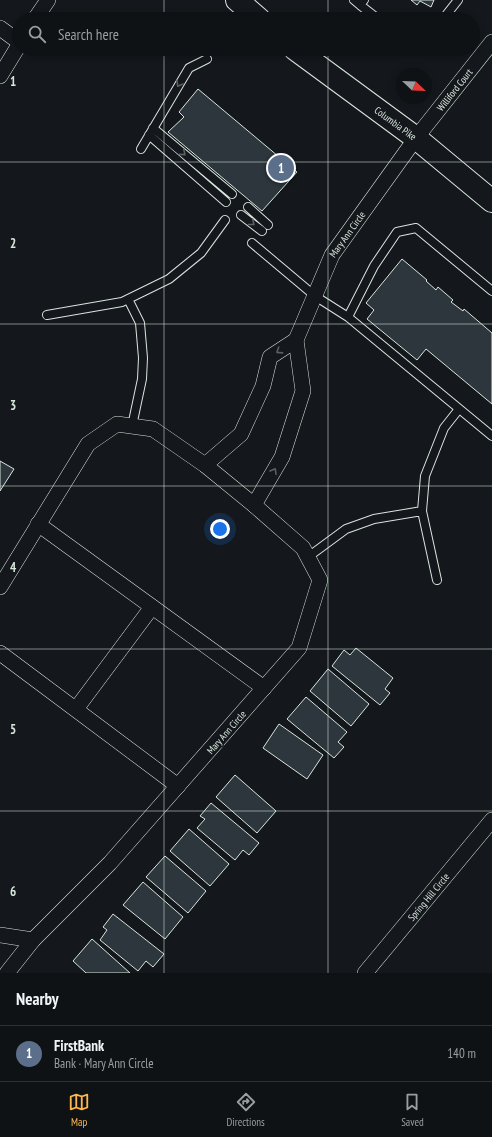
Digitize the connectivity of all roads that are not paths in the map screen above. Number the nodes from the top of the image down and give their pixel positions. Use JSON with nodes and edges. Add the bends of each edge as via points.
{"nodes":[{"id":1,"x":48,"y":0,"type":"edge"},
{"id":2,"x":237,"y":0,"type":"edge"},
{"id":3,"x":458,"y":0,"type":"edge"},
{"id":4,"x":359,"y":2,"type":"edge"},
{"id":5,"x":40,"y":12,"type":"edge"},
{"id":6,"x":252,"y":12,"type":"edge"},
{"id":7,"x":370,"y":12,"type":"edge"},
{"id":8,"x":449,"y":12,"type":"edge"},
{"id":9,"x":0,"y":28,"type":"edge"},
{"id":10,"x":12,"y":37,"type":"edge"},
{"id":11,"x":492,"y":42,"type":"edge"},
{"id":12,"x":12,"y":56,"type":"edge"},
{"id":13,"x":305,"y":56,"type":"edge"},
{"id":14,"x":207,"y":60,"type":"dead end"},
{"id":15,"x":0,"y":76,"type":"edge"},
{"id":16,"x":151,"y":132,"type":"junction"},
{"id":17,"x":416,"y":138,"type":"junction"},
{"id":18,"x":141,"y":149,"type":"dead end"},
{"id":19,"x":232,"y":194,"type":"dead end"},
{"id":20,"x":492,"y":201,"type":"edge"},
{"id":21,"x":226,"y":202,"type":"dead end"},
{"id":22,"x":248,"y":207,"type":"dead end"},
{"id":23,"x":241,"y":215,"type":"dead end"},
{"id":24,"x":226,"y":220,"type":"dead end"},
{"id":25,"x":268,"y":224,"type":"dead end"},
{"id":26,"x":262,"y":231,"type":"dead end"},
{"id":27,"x":252,"y":243,"type":"dead end"},
{"id":28,"x":492,"y":290,"type":"edge"},
{"id":29,"x":315,"y":296,"type":"junction"},
{"id":30,"x":128,"y":299,"type":"junction"},
{"id":31,"x":47,"y":315,"type":"dead end"},
{"id":32,"x":348,"y":317,"type":"junction"},
{"id":33,"x":296,"y":340,"type":"junction"},
{"id":34,"x":459,"y":409,"type":"junction"},
{"id":35,"x":132,"y":426,"type":"junction"},
{"id":36,"x":492,"y":436,"type":"edge"},
{"id":37,"x":205,"y":465,"type":"junction"},
{"id":38,"x":254,"y":505,"type":"junction"},
{"id":39,"x":422,"y":511,"type":"junction"},
{"id":40,"x":38,"y":524,"type":"junction"},
{"id":41,"x":308,"y":557,"type":"junction"},
{"id":42,"x":437,"y":580,"type":"dead end"},
{"id":43,"x":0,"y":587,"type":"edge"},
{"id":44,"x":152,"y":607,"type":"junction"},
{"id":45,"x":0,"y":653,"type":"edge"},
{"id":46,"x":264,"y":688,"type":"junction"},
{"id":47,"x":76,"y":709,"type":"junction"},
{"id":48,"x":178,"y":786,"type":"junction"},
{"id":49,"x":492,"y":820,"type":"edge"},
{"id":50,"x":0,"y":935,"type":"edge"},
{"id":51,"x":33,"y":940,"type":"junction"},
{"id":52,"x":7,"y":973,"type":"edge"},
{"id":53,"x":365,"y":973,"type":"edge"}],
"edges":[{"from":1,"to":5,"type":"street"},
{"from":2,"to":6,"type":"main road"},
{"from":3,"to":8,"type":"lane"},
{"from":4,"to":7,"type":"lane"},
{"from":9,"to":10,"type":"street"},
{"from":11,"to":17,"type":"street","name":"Williford Court"},
{"from":12,"to":15,"type":"street"},
{"from":13,"to":17,"type":"main road","name":"Columbia Pike"},
{"from":14,"to":16,"type":"lane","one_way":true,"via":[[189,68]]},
{"from":16,"to":18,"type":"lane"},
{"from":16,"to":19,"type":"lane","one_way":true},
{"from":16,"to":21,"type":"lane"},
{"from":17,"to":20,"type":"main road","name":"Columbia Pike"},
{"from":17,"to":29,"type":"street","name":"Mary Ann Circle","via":[[332,255]]},
{"from":22,"to":25,"type":"lane"},
{"from":23,"to":26,"type":"lane","one_way":true},
{"from":24,"to":30,"type":"lane","via":[[201,253],[169,279]]},
{"from":27,"to":29,"type":"lane"},
{"from":28,"to":32,"type":"lane","via":[[416,228],[397,232],[374,266]]},
{"from":29,"to":32,"type":"lane"},
{"from":29,"to":33,"type":"street","name":"Mary Ann Circle"},
{"from":30,"to":31,"type":"lane"},
{"from":30,"to":35,"type":"lane","via":[[140,323],[143,358],[142,379]]},
{"from":32,"to":34,"type":"lane"},
{"from":33,"to":37,"type":"street","one_way":true,"via":[[270,357],[263,386],[241,434]]},
{"from":38,"to":33,"type":"street","one_way":true,"via":[[282,457],[303,391]]},
{"from":34,"to":36,"type":"lane"},
{"from":34,"to":39,"type":"lane","via":[[444,428],[425,476]]},
{"from":35,"to":37,"type":"street","name":"Mary Ann Circle","via":[[153,429]]},
{"from":35,"to":40,"type":"street","name":"Mary Ann Circle","via":[[117,424],[88,444]]},
{"from":37,"to":38,"type":"street","name":"Mary Ann Circle"},
{"from":38,"to":41,"type":"street","name":"Mary Ann Circle","via":[[303,548]]},
{"from":39,"to":41,"type":"lane","via":[[374,519],[346,529]]},
{"from":39,"to":42,"type":"lane"},
{"from":40,"to":43,"type":"street","name":"Mary Ann Circle"},
{"from":40,"to":44,"type":"street"},
{"from":41,"to":46,"type":"street","name":"Mary Ann Circle","via":[[320,580],[299,648]]},
{"from":44,"to":46,"type":"street"},
{"from":44,"to":47,"type":"street"},
{"from":45,"to":47,"type":"street"},
{"from":46,"to":48,"type":"street","name":"Mary Ann Circle"},
{"from":47,"to":48,"type":"street"},
{"from":48,"to":51,"type":"street","name":"Mary Ann Circle","via":[[110,863]]},
{"from":49,"to":53,"type":"street","name":"Spring Hill Circle"},
{"from":50,"to":51,"type":"street"},
{"from":51,"to":52,"type":"street","name":"Mary Ann Circle"}]}
